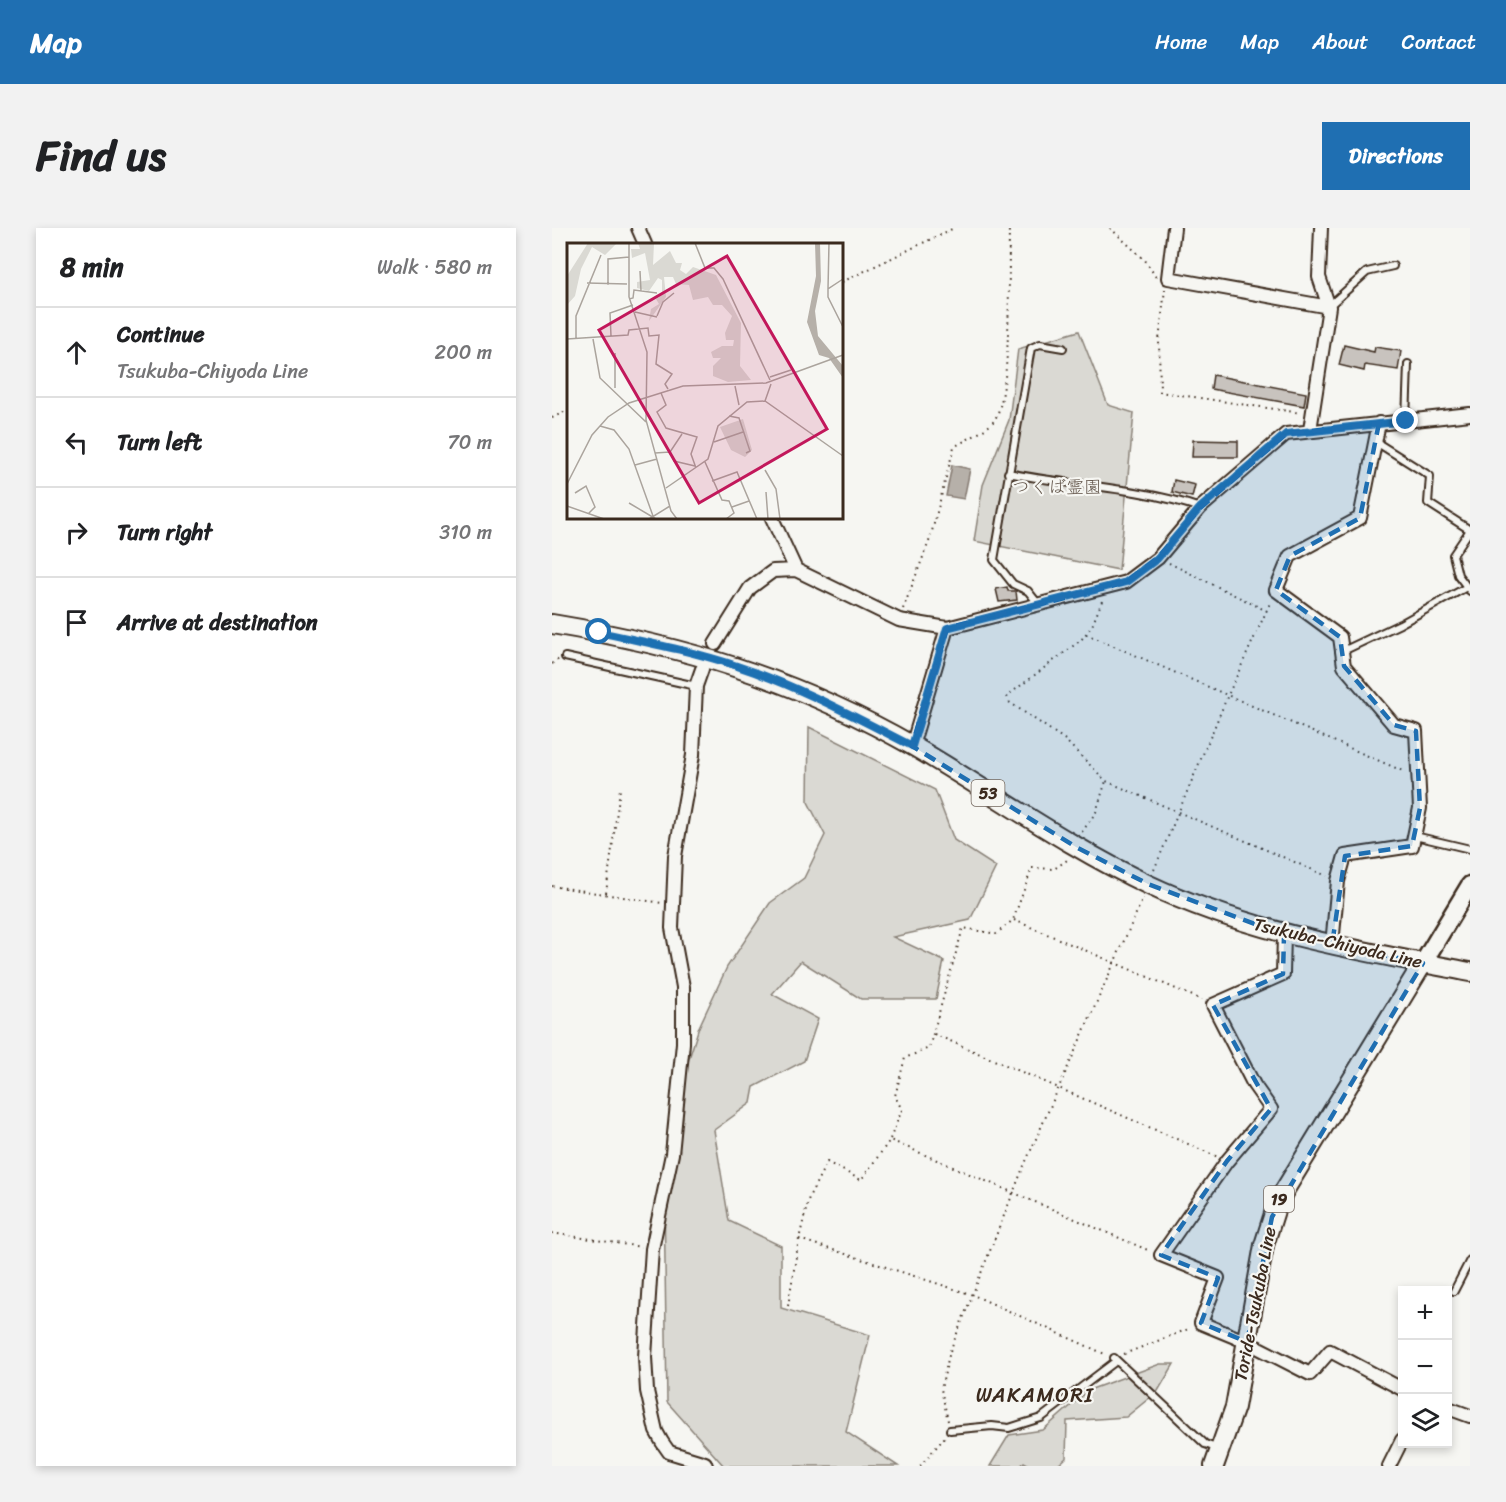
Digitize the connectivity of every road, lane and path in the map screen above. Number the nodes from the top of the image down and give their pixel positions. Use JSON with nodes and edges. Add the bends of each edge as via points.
{"nodes":[{"id":1,"x":638,"y":228,"type":"edge"},
{"id":2,"x":954,"y":228,"type":"edge"},
{"id":3,"x":1009,"y":228,"type":"edge"},
{"id":4,"x":1110,"y":228,"type":"edge"},
{"id":5,"x":1174,"y":228,"type":"edge"},
{"id":6,"x":1321,"y":228,"type":"edge"},
{"id":7,"x":645,"y":243,"type":"edge"},
{"id":8,"x":1393,"y":267,"type":"dead end"},
{"id":9,"x":1168,"y":278,"type":"junction"},
{"id":10,"x":843,"y":282,"type":"edge"},
{"id":11,"x":1164,"y":291,"type":"junction"},
{"id":12,"x":1329,"y":307,"type":"junction"},
{"id":13,"x":1063,"y":348,"type":"dead end"},
{"id":14,"x":1408,"y":364,"type":"dead end"},
{"id":15,"x":567,"y":410,"type":"edge"},
{"id":16,"x":1470,"y":414,"type":"edge"},
{"id":17,"x":1313,"y":415,"type":"junction"},
{"id":18,"x":552,"y":418,"type":"edge"},
{"id":19,"x":1406,"y":421,"type":"junction"},
{"id":20,"x":1380,"y":423,"type":"junction"},
{"id":21,"x":1310,"y":430,"type":"junction"},
{"id":22,"x":1376,"y":442,"type":"junction"},
{"id":23,"x":1008,"y":473,"type":"junction"},
{"id":24,"x":1200,"y":508,"type":"junction"},
{"id":25,"x":772,"y":519,"type":"edge"},
{"id":26,"x":1158,"y":558,"type":"junction"},
{"id":27,"x":796,"y":570,"type":"junction"},
{"id":28,"x":1107,"y":587,"type":"junction"},
{"id":29,"x":1276,"y":590,"type":"junction"},
{"id":30,"x":1468,"y":590,"type":"edge"},
{"id":31,"x":1040,"y":606,"type":"junction"},
{"id":32,"x":1267,"y":611,"type":"junction"},
{"id":33,"x":899,"y":620,"type":"junction"},
{"id":34,"x":552,"y":624,"type":"edge"},
{"id":35,"x":947,"y":628,"type":"junction"},
{"id":36,"x":1086,"y":634,"type":"junction"},
{"id":37,"x":716,"y":644,"type":"dead end"},
{"id":38,"x":1343,"y":651,"type":"junction"},
{"id":39,"x":565,"y":657,"type":"dead end"},
{"id":40,"x":702,"y":669,"type":"dead end"},
{"id":41,"x":696,"y":686,"type":"junction"},
{"id":42,"x":1227,"y":695,"type":"junction"},
{"id":43,"x":912,"y":746,"type":"junction"},
{"id":44,"x":1419,"y":778,"type":"junction"},
{"id":45,"x":1106,"y":781,"type":"junction"},
{"id":46,"x":620,"y":789,"type":"dead end"},
{"id":47,"x":1177,"y":812,"type":"junction"},
{"id":48,"x":1414,"y":836,"type":"junction"},
{"id":49,"x":1076,"y":848,"type":"junction"},
{"id":50,"x":1470,"y":849,"type":"edge"},
{"id":51,"x":1338,"y":880,"type":"junction"},
{"id":52,"x":1148,"y":885,"type":"junction"},
{"id":53,"x":1470,"y":885,"type":"edge"},
{"id":54,"x":552,"y":886,"type":"edge"},
{"id":55,"x":606,"y":893,"type":"junction"},
{"id":56,"x":671,"y":904,"type":"junction"},
{"id":57,"x":1013,"y":920,"type":"junction"},
{"id":58,"x":1284,"y":935,"type":"junction"},
{"id":59,"x":1332,"y":945,"type":"junction"},
{"id":60,"x":1423,"y":963,"type":"junction"},
{"id":61,"x":1116,"y":964,"type":"junction"},
{"id":62,"x":1470,"y":972,"type":"edge"},
{"id":63,"x":1213,"y":1005,"type":"junction"},
{"id":64,"x":934,"y":1034,"type":"junction"},
{"id":65,"x":1060,"y":1089,"type":"junction"},
{"id":66,"x":890,"y":1140,"type":"junction"},
{"id":67,"x":1227,"y":1161,"type":"junction"},
{"id":68,"x":1013,"y":1193,"type":"junction"},
{"id":69,"x":552,"y":1233,"type":"edge"},
{"id":70,"x":799,"y":1239,"type":"junction"},
{"id":71,"x":652,"y":1249,"type":"junction"},
{"id":72,"x":1161,"y":1255,"type":"junction"},
{"id":73,"x":1470,"y":1260,"type":"edge"},
{"id":74,"x":1454,"y":1291,"type":"dead end"},
{"id":75,"x":972,"y":1295,"type":"junction"},
{"id":76,"x":788,"y":1306,"type":"dead end"},
{"id":77,"x":1201,"y":1323,"type":"junction"},
{"id":78,"x":1247,"y":1342,"type":"junction"},
{"id":79,"x":1115,"y":1359,"type":"junction"},
{"id":80,"x":1398,"y":1387,"type":"edge"},
{"id":81,"x":1452,"y":1409,"type":"edge"},
{"id":82,"x":1470,"y":1416,"type":"edge"},
{"id":83,"x":950,"y":1430,"type":"junction"},
{"id":84,"x":1398,"y":1448,"type":"edge"},
{"id":85,"x":1217,"y":1458,"type":"edge"},
{"id":86,"x":706,"y":1466,"type":"edge"},
{"id":87,"x":920,"y":1466,"type":"edge"},
{"id":88,"x":1389,"y":1466,"type":"edge"}],
"edges":[{"from":1,"to":7,"type":"street"},
{"from":2,"to":10,"type":"path"},
{"from":3,"to":33,"type":"path","via":[[1007,363],[1002,397],[993,422],[954,447],[930,539]]},
{"from":4,"to":11,"type":"path","via":[[1145,260]]},
{"from":5,"to":9,"type":"street"},
{"from":6,"to":12,"type":"street","via":[[1319,278]]},
{"from":8,"to":12,"type":"lane","via":[[1367,272]]},
{"from":9,"to":11,"type":"path"},
{"from":9,"to":12,"type":"street"},
{"from":11,"to":17,"type":"path","via":[[1159,341],[1160,392]]},
{"from":12,"to":17,"type":"street"},
{"from":13,"to":23,"type":"lane","via":[[1040,344],[1031,348]]},
{"from":14,"to":19,"type":"lane"},
{"from":15,"to":18,"type":"path"},
{"from":16,"to":19,"type":"street"},
{"from":17,"to":21,"type":"street"},
{"from":19,"to":20,"type":"street"},
{"from":20,"to":21,"type":"street"},
{"from":20,"to":22,"type":"street"},
{"from":21,"to":24,"type":"street","via":[[1286,434]]},
{"from":22,"to":29,"type":"street","via":[[1360,518],[1290,556]]},
{"from":22,"to":30,"type":"lane","via":[[1430,476],[1428,503],[1470,530],[1453,555]]},
{"from":23,"to":24,"type":"lane","via":[[1168,496]]},
{"from":23,"to":31,"type":"lane","via":[[993,560],[1013,584],[1028,591]]},
{"from":24,"to":26,"type":"street"},
{"from":25,"to":27,"type":"street"},
{"from":26,"to":28,"type":"street","via":[[1126,582]]},
{"from":26,"to":32,"type":"path"},
{"from":27,"to":33,"type":"street"},
{"from":27,"to":37,"type":"street","via":[[773,571],[750,588]]},
{"from":28,"to":31,"type":"street"},
{"from":28,"to":36,"type":"path"},
{"from":29,"to":32,"type":"path"},
{"from":29,"to":38,"type":"street","via":[[1340,637]]},
{"from":30,"to":38,"type":"lane"},
{"from":31,"to":35,"type":"street"},
{"from":32,"to":42,"type":"path"},
{"from":33,"to":35,"type":"street"},
{"from":34,"to":43,"type":"main road","name":"Tsukuba-Chiyoda Line","number":"53","via":[[662,645],[739,666],[828,703]]},
{"from":35,"to":43,"type":"street"},
{"from":36,"to":42,"type":"path"},
{"from":36,"to":45,"type":"path","via":[[1007,696],[1009,702],[1064,739]]},
{"from":38,"to":44,"type":"street","via":[[1344,666],[1394,725],[1416,731]]},
{"from":39,"to":41,"type":"lane"},
{"from":40,"to":41,"type":"street"},
{"from":41,"to":56,"type":"street","via":[[693,755],[675,856]]},
{"from":42,"to":44,"type":"path"},
{"from":42,"to":47,"type":"path"},
{"from":43,"to":49,"type":"main road","name":"Tsukuba-Chiyoda Line","number":"53"},
{"from":44,"to":48,"type":"street","via":[[1420,808]]},
{"from":45,"to":47,"type":"path"},
{"from":45,"to":49,"type":"path","via":[[1096,812],[1077,838]]},
{"from":46,"to":55,"type":"path"},
{"from":47,"to":51,"type":"path"},
{"from":47,"to":52,"type":"path"},
{"from":48,"to":50,"type":"lane"},
{"from":48,"to":51,"type":"street","via":[[1412,846],[1345,856]]},
{"from":49,"to":52,"type":"main road","name":"Tsukuba-Chiyoda Line","number":"53"},
{"from":49,"to":57,"type":"path","via":[[1068,862],[1054,869],[1032,868]]},
{"from":51,"to":59,"type":"street"},
{"from":52,"to":58,"type":"main road","name":"Tsukuba-Chiyoda Line","number":"53"},
{"from":52,"to":61,"type":"path"},
{"from":53,"to":60,"type":"main road"},
{"from":54,"to":55,"type":"path"},
{"from":55,"to":56,"type":"path"},
{"from":56,"to":71,"type":"street","via":[[683,987],[683,1043],[672,1154]]},
{"from":57,"to":61,"type":"path"},
{"from":57,"to":64,"type":"path","via":[[996,934],[963,928]]},
{"from":58,"to":59,"type":"main road","name":"Tsukuba-Chiyoda Line","number":"53"},
{"from":58,"to":63,"type":"street","via":[[1283,974]]},
{"from":59,"to":60,"type":"main road","name":"Tsukuba-Chiyoda Line","number":"53"},
{"from":60,"to":62,"type":"main road","name":"Tsukuba-Chiyoda Line","number":"53"},
{"from":60,"to":78,"type":"main road","name":"Toride-Tsukuba Line","number":"19","via":[[1278,1201],[1264,1245]]},
{"from":61,"to":63,"type":"path"},
{"from":61,"to":65,"type":"path"},
{"from":63,"to":67,"type":"street","via":[[1254,1085],[1271,1109]]},
{"from":64,"to":65,"type":"path"},
{"from":64,"to":66,"type":"path","via":[[929,1048],[905,1058],[895,1096],[902,1110]]},
{"from":65,"to":67,"type":"path"},
{"from":65,"to":68,"type":"path"},
{"from":66,"to":68,"type":"path"},
{"from":66,"to":70,"type":"path","via":[[861,1180],[827,1162],[809,1197]]},
{"from":67,"to":72,"type":"street"},
{"from":68,"to":72,"type":"path"},
{"from":68,"to":75,"type":"path"},
{"from":69,"to":71,"type":"path"},
{"from":70,"to":75,"type":"path"},
{"from":70,"to":76,"type":"path"},
{"from":71,"to":86,"type":"street","via":[[645,1366],[656,1431],[669,1452]]},
{"from":72,"to":77,"type":"street","via":[[1218,1278]]},
{"from":73,"to":74,"type":"lane"},
{"from":75,"to":79,"type":"path"},
{"from":75,"to":83,"type":"path","via":[[950,1352],[941,1389]]},
{"from":77,"to":78,"type":"street"},
{"from":77,"to":79,"type":"path"},
{"from":78,"to":80,"type":"street","via":[[1310,1374],[1329,1352]]},
{"from":78,"to":85,"type":"main road","name":"Toride-Tsukuba Line","number":"19","via":[[1234,1407]]},
{"from":79,"to":83,"type":"lane","via":[[1041,1418],[1009,1428]]},
{"from":79,"to":85,"type":"lane"},
{"from":81,"to":82,"type":"street"},
{"from":83,"to":87,"type":"path"},
{"from":84,"to":88,"type":"street"}]}
